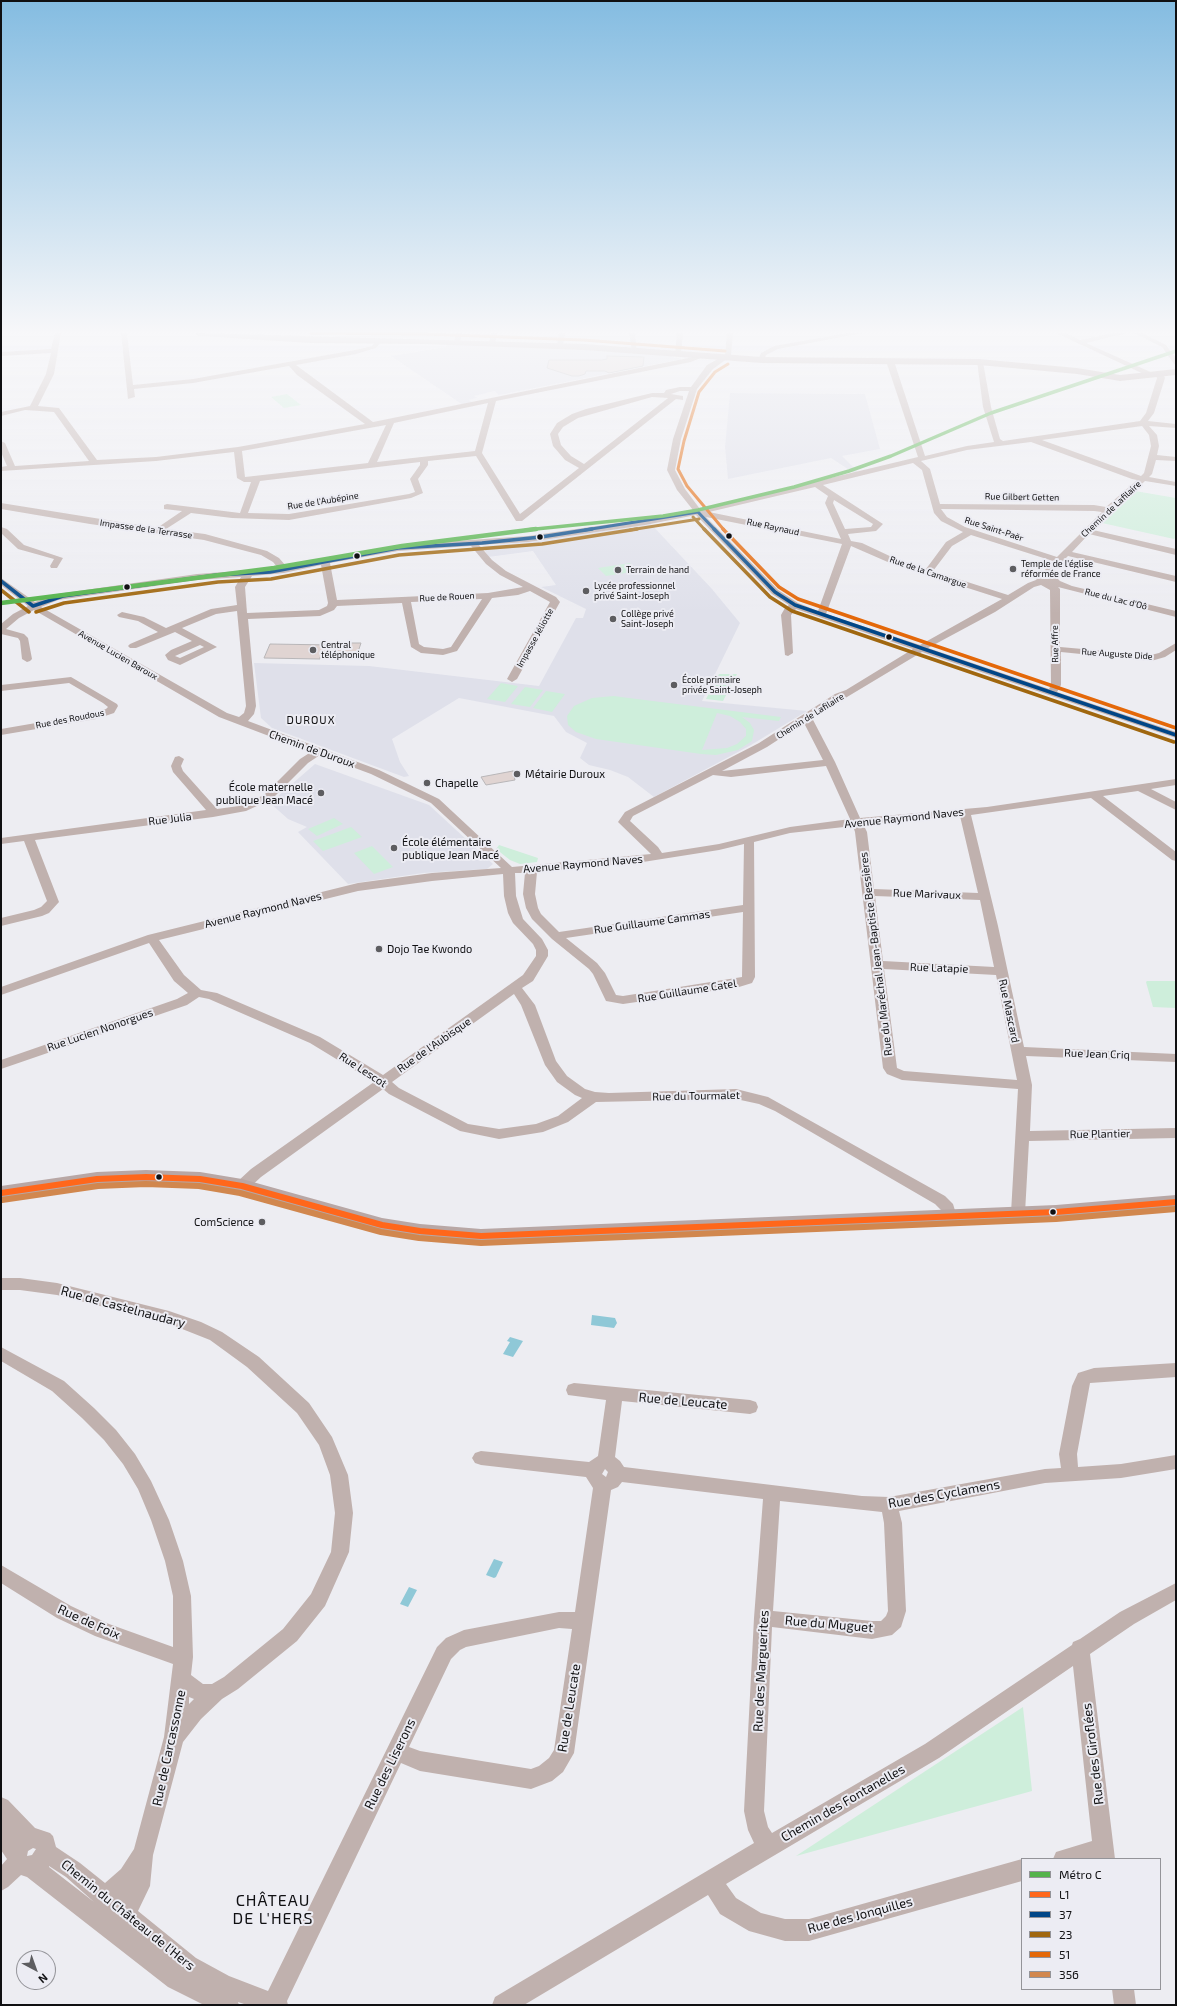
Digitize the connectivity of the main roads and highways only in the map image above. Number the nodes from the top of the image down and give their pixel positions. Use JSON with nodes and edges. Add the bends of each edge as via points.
{"nodes":[{"id":1,"x":1,"y":1193,"type":"edge"},
{"id":2,"x":1176,"y":1202,"type":"edge"}],
"edges":[{"from":1,"to":2,"type":"main road","via":[[70,1181],[122,1177],[200,1180],[242,1186],[382,1225],[468,1236],[950,1217]]}]}
